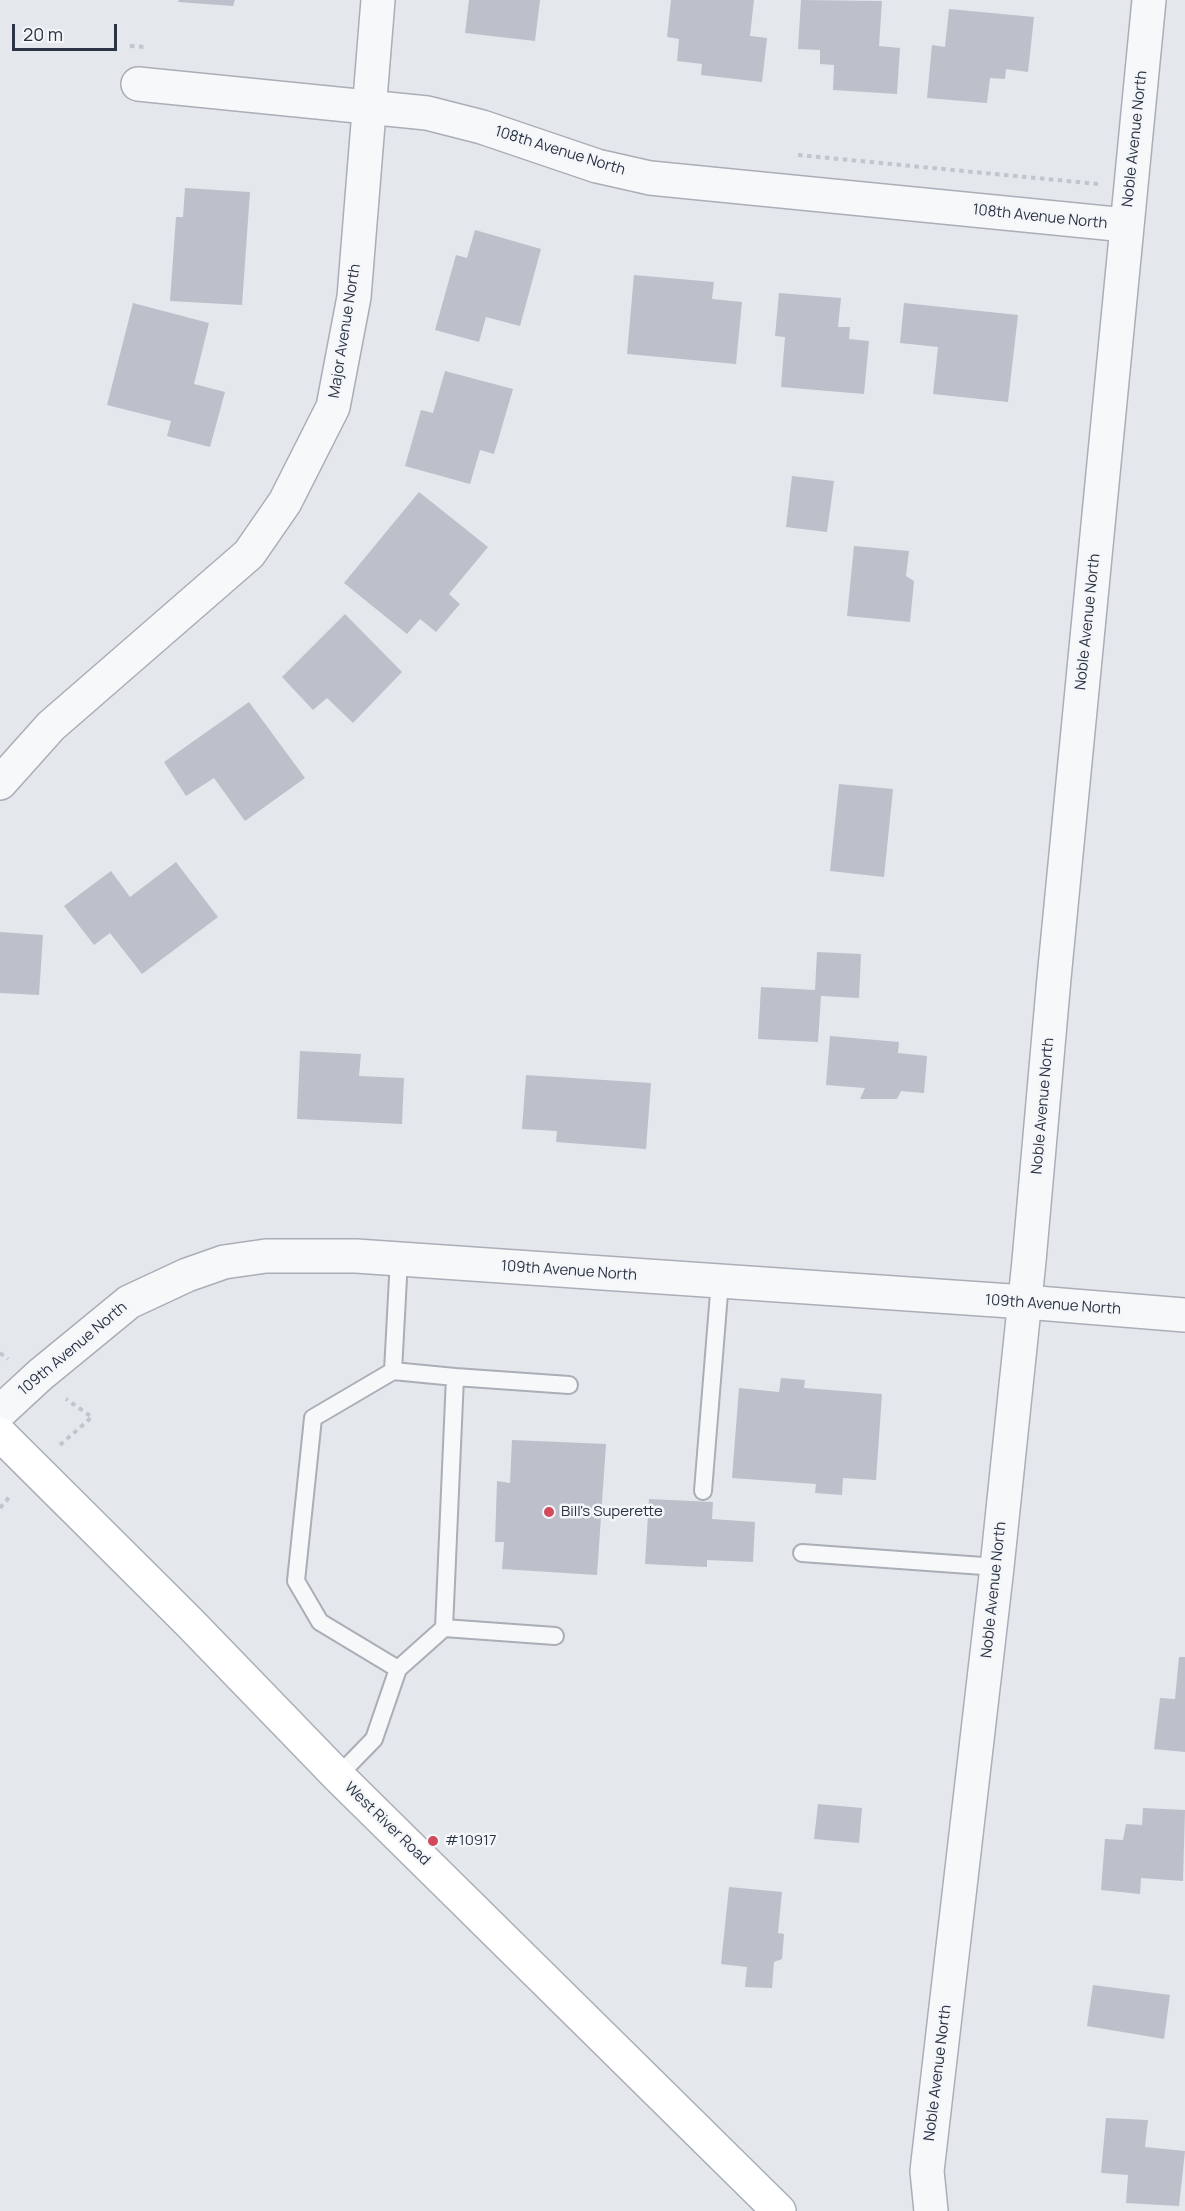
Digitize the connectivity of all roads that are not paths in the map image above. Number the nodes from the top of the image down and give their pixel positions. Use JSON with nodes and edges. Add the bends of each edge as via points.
{"nodes":[{"id":1,"x":378,"y":0,"type":"edge"},
{"id":2,"x":1149,"y":0,"type":"edge"},
{"id":3,"x":138,"y":84,"type":"dead end"},
{"id":4,"x":368,"y":107,"type":"junction"},
{"id":5,"x":1126,"y":225,"type":"junction"},
{"id":6,"x":0,"y":783,"type":"edge"},
{"id":7,"x":399,"y":1259,"type":"junction"},
{"id":8,"x":720,"y":1281,"type":"junction"},
{"id":9,"x":1025,"y":1302,"type":"junction"},
{"id":10,"x":1185,"y":1315,"type":"edge"},
{"id":11,"x":393,"y":1371,"type":"junction"},
{"id":12,"x":455,"y":1377,"type":"junction"},
{"id":13,"x":569,"y":1385,"type":"dead end"},
{"id":14,"x":0,"y":1412,"type":"edge"},
{"id":15,"x":0,"y":1434,"type":"edge"},
{"id":16,"x":703,"y":1491,"type":"dead end"},
{"id":17,"x":802,"y":1553,"type":"dead end"},
{"id":18,"x":996,"y":1567,"type":"junction"},
{"id":19,"x":444,"y":1628,"type":"junction"},
{"id":20,"x":555,"y":1636,"type":"dead end"},
{"id":21,"x":398,"y":1669,"type":"junction"},
{"id":22,"x":338,"y":1776,"type":"junction"},
{"id":23,"x":779,"y":2211,"type":"edge"},
{"id":24,"x":932,"y":2211,"type":"edge"}],
"edges":[{"from":1,"to":4,"type":"street","name":"Major Avenue North"},
{"from":2,"to":5,"type":"street","name":"Noble Avenue North"},
{"from":3,"to":4,"type":"street","name":"108th Avenue North"},
{"from":4,"to":5,"type":"street","name":"108th Avenue North","via":[[438,115],[597,166],[650,178]]},
{"from":4,"to":6,"type":"street","name":"Major Avenue North","via":[[354,297],[333,408],[285,502],[249,554],[51,726]]},
{"from":5,"to":9,"type":"street","name":"Noble Avenue North"},
{"from":7,"to":8,"type":"street","name":"109th Avenue North"},
{"from":7,"to":11,"type":"lane"},
{"from":7,"to":14,"type":"street","name":"109th Avenue North","via":[[266,1256],[224,1263],[187,1275],[129,1302]]},
{"from":8,"to":9,"type":"street","name":"109th Avenue North"},
{"from":8,"to":16,"type":"lane"},
{"from":9,"to":10,"type":"street","name":"109th Avenue North"},
{"from":9,"to":18,"type":"street","name":"Noble Avenue North"},
{"from":11,"to":12,"type":"lane"},
{"from":11,"to":21,"type":"lane","via":[[313,1418],[296,1581],[320,1622]]},
{"from":12,"to":13,"type":"lane"},
{"from":12,"to":19,"type":"lane"},
{"from":15,"to":22,"type":"main road","name":"West River Road"},
{"from":17,"to":18,"type":"lane"},
{"from":18,"to":24,"type":"street","name":"Noble Avenue North","via":[[927,2170]]},
{"from":19,"to":20,"type":"lane"},
{"from":19,"to":21,"type":"lane"},
{"from":21,"to":22,"type":"lane","via":[[374,1739]]},
{"from":22,"to":23,"type":"main road","name":"West River Road"}]}
